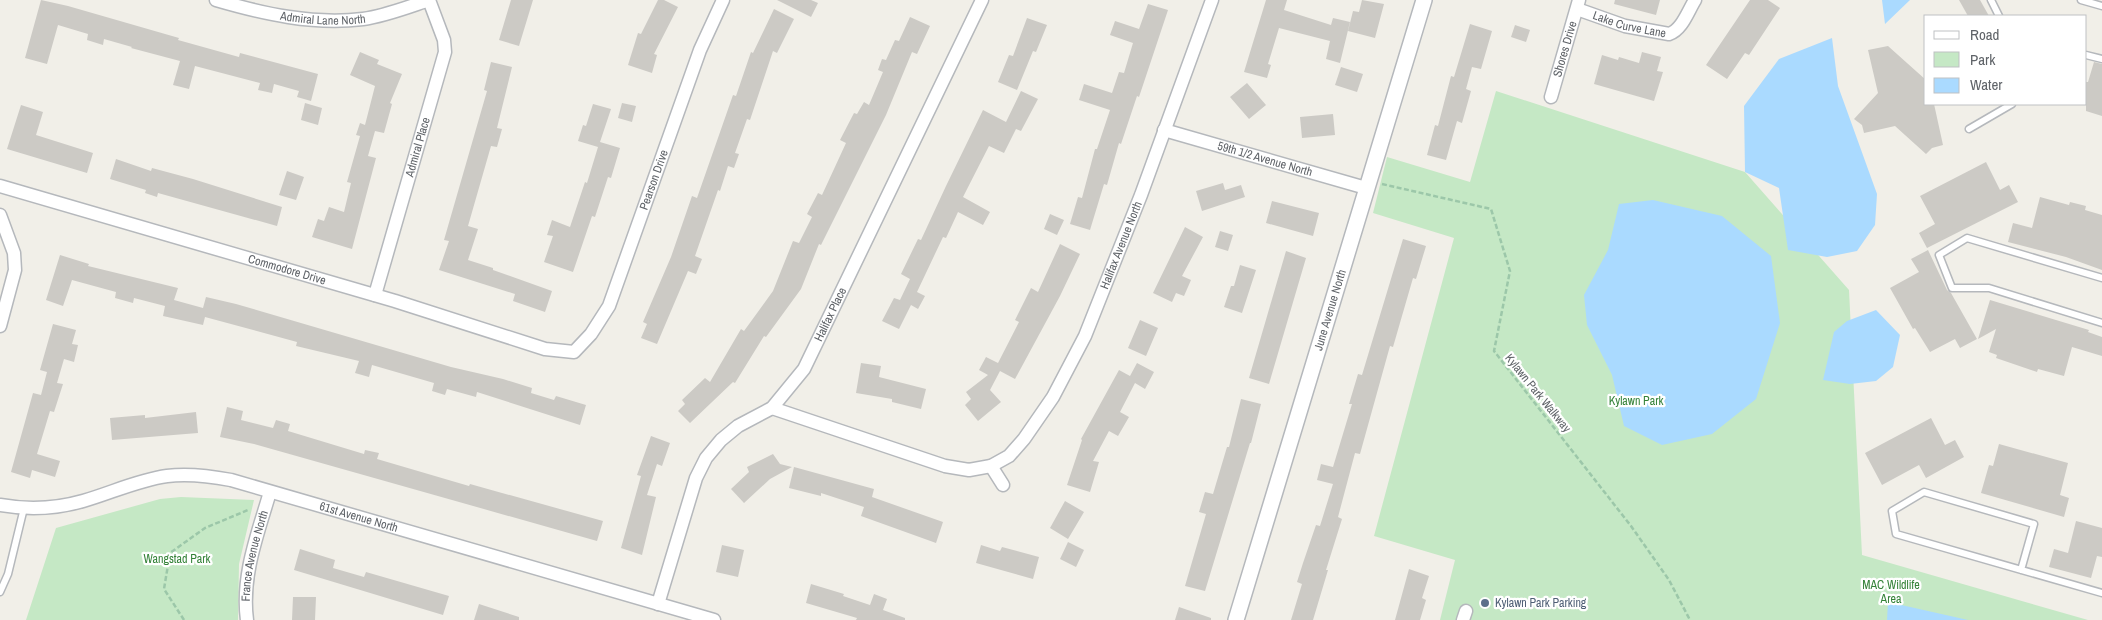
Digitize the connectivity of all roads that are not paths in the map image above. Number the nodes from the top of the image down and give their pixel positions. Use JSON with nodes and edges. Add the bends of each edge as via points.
{"nodes":[{"id":1,"x":216,"y":0,"type":"edge"},
{"id":2,"x":429,"y":0,"type":"edge"},
{"id":3,"x":723,"y":0,"type":"edge"},
{"id":4,"x":982,"y":0,"type":"edge"},
{"id":5,"x":1212,"y":0,"type":"edge"},
{"id":6,"x":1424,"y":0,"type":"edge"},
{"id":7,"x":1694,"y":0,"type":"edge"},
{"id":8,"x":1991,"y":0,"type":"edge"},
{"id":9,"x":2081,"y":0,"type":"edge"},
{"id":10,"x":1578,"y":4,"type":"edge"},
{"id":11,"x":2102,"y":6,"type":"edge"},
{"id":12,"x":1998,"y":15,"type":"edge"},
{"id":13,"x":2087,"y":55,"type":"edge"},
{"id":14,"x":2102,"y":59,"type":"edge"},
{"id":15,"x":1551,"y":97,"type":"dead end"},
{"id":16,"x":2010,"y":105,"type":"edge"},
{"id":17,"x":1969,"y":129,"type":"dead end"},
{"id":18,"x":1164,"y":130,"type":"junction"},
{"id":19,"x":1367,"y":185,"type":"junction"},
{"id":20,"x":0,"y":186,"type":"edge"},
{"id":21,"x":0,"y":215,"type":"edge"},
{"id":22,"x":2102,"y":278,"type":"edge"},
{"id":23,"x":375,"y":295,"type":"junction"},
{"id":24,"x":2102,"y":322,"type":"edge"},
{"id":25,"x":0,"y":326,"type":"edge"},
{"id":26,"x":574,"y":352,"type":"joint"},
{"id":27,"x":772,"y":408,"type":"junction"},
{"id":28,"x":991,"y":466,"type":"junction"},
{"id":29,"x":1003,"y":485,"type":"dead end"},
{"id":30,"x":270,"y":492,"type":"junction"},
{"id":31,"x":0,"y":505,"type":"edge"},
{"id":32,"x":24,"y":508,"type":"junction"},
{"id":33,"x":2021,"y":570,"type":"junction"},
{"id":34,"x":0,"y":592,"type":"edge"},
{"id":35,"x":2102,"y":593,"type":"edge"},
{"id":36,"x":658,"y":604,"type":"junction"},
{"id":37,"x":247,"y":620,"type":"edge"},
{"id":38,"x":714,"y":620,"type":"edge"},
{"id":39,"x":1236,"y":620,"type":"edge"}],
"edges":[{"from":1,"to":2,"type":"street","name":"Admiral Lane North","via":[[288,18],[326,20],[364,19]]},
{"from":2,"to":23,"type":"street","name":"Admiral Place","via":[[444,40],[445,52]]},
{"from":3,"to":26,"type":"street","name":"Pearson Drive","via":[[700,50],[609,306],[591,334]]},
{"from":4,"to":27,"type":"street","name":"Halifax Place","via":[[804,369]]},
{"from":5,"to":18,"type":"street","name":"Halifax Avenue North"},
{"from":6,"to":19,"type":"street","name":"June Avenue North"},
{"from":7,"to":10,"type":"street","name":"Lake Curve Lane","via":[[1680,26],[1669,34],[1625,26]]},
{"from":8,"to":12,"type":"lane"},
{"from":9,"to":11,"type":"lane"},
{"from":10,"to":15,"type":"street","name":"Shores Drive"},
{"from":13,"to":14,"type":"lane"},
{"from":16,"to":17,"type":"lane"},
{"from":18,"to":19,"type":"street","name":"59th 1/2 Avenue North"},
{"from":18,"to":28,"type":"street","name":"Halifax Avenue North","via":[[1086,336],[1053,397],[1024,439],[1009,456]]},
{"from":19,"to":39,"type":"street","name":"June Avenue North"},
{"from":20,"to":23,"type":"street","name":"Commodore Drive"},
{"from":21,"to":25,"type":"street","via":[[14,253],[15,270]]},
{"from":22,"to":24,"type":"lane","via":[[1968,238],[1939,255],[1952,288],[1989,288]]},
{"from":23,"to":26,"type":"street","name":"Commodore Drive","via":[[545,349]]},
{"from":27,"to":28,"type":"street","name":"Halifax Avenue North","via":[[945,466],[969,470]]},
{"from":27,"to":36,"type":"street","name":"Halifax Place","via":[[738,426],[706,458],[696,478]]},
{"from":28,"to":29,"type":"street"},
{"from":30,"to":32,"type":"street","name":"61st Avenue North","via":[[200,474],[167,476],[52,508]]},
{"from":30,"to":36,"type":"street","name":"61st Avenue North"},
{"from":30,"to":37,"type":"street","name":"France Avenue North","via":[[246,580]]},
{"from":31,"to":32,"type":"street","name":"61st Avenue North"},
{"from":32,"to":34,"type":"lane","via":[[8,574]]},
{"from":33,"to":33,"type":"lane","via":[[1896,534],[1892,510],[1924,492],[2034,524]]},
{"from":33,"to":35,"type":"lane"},
{"from":36,"to":38,"type":"street","name":"61st Avenue North"}]}
